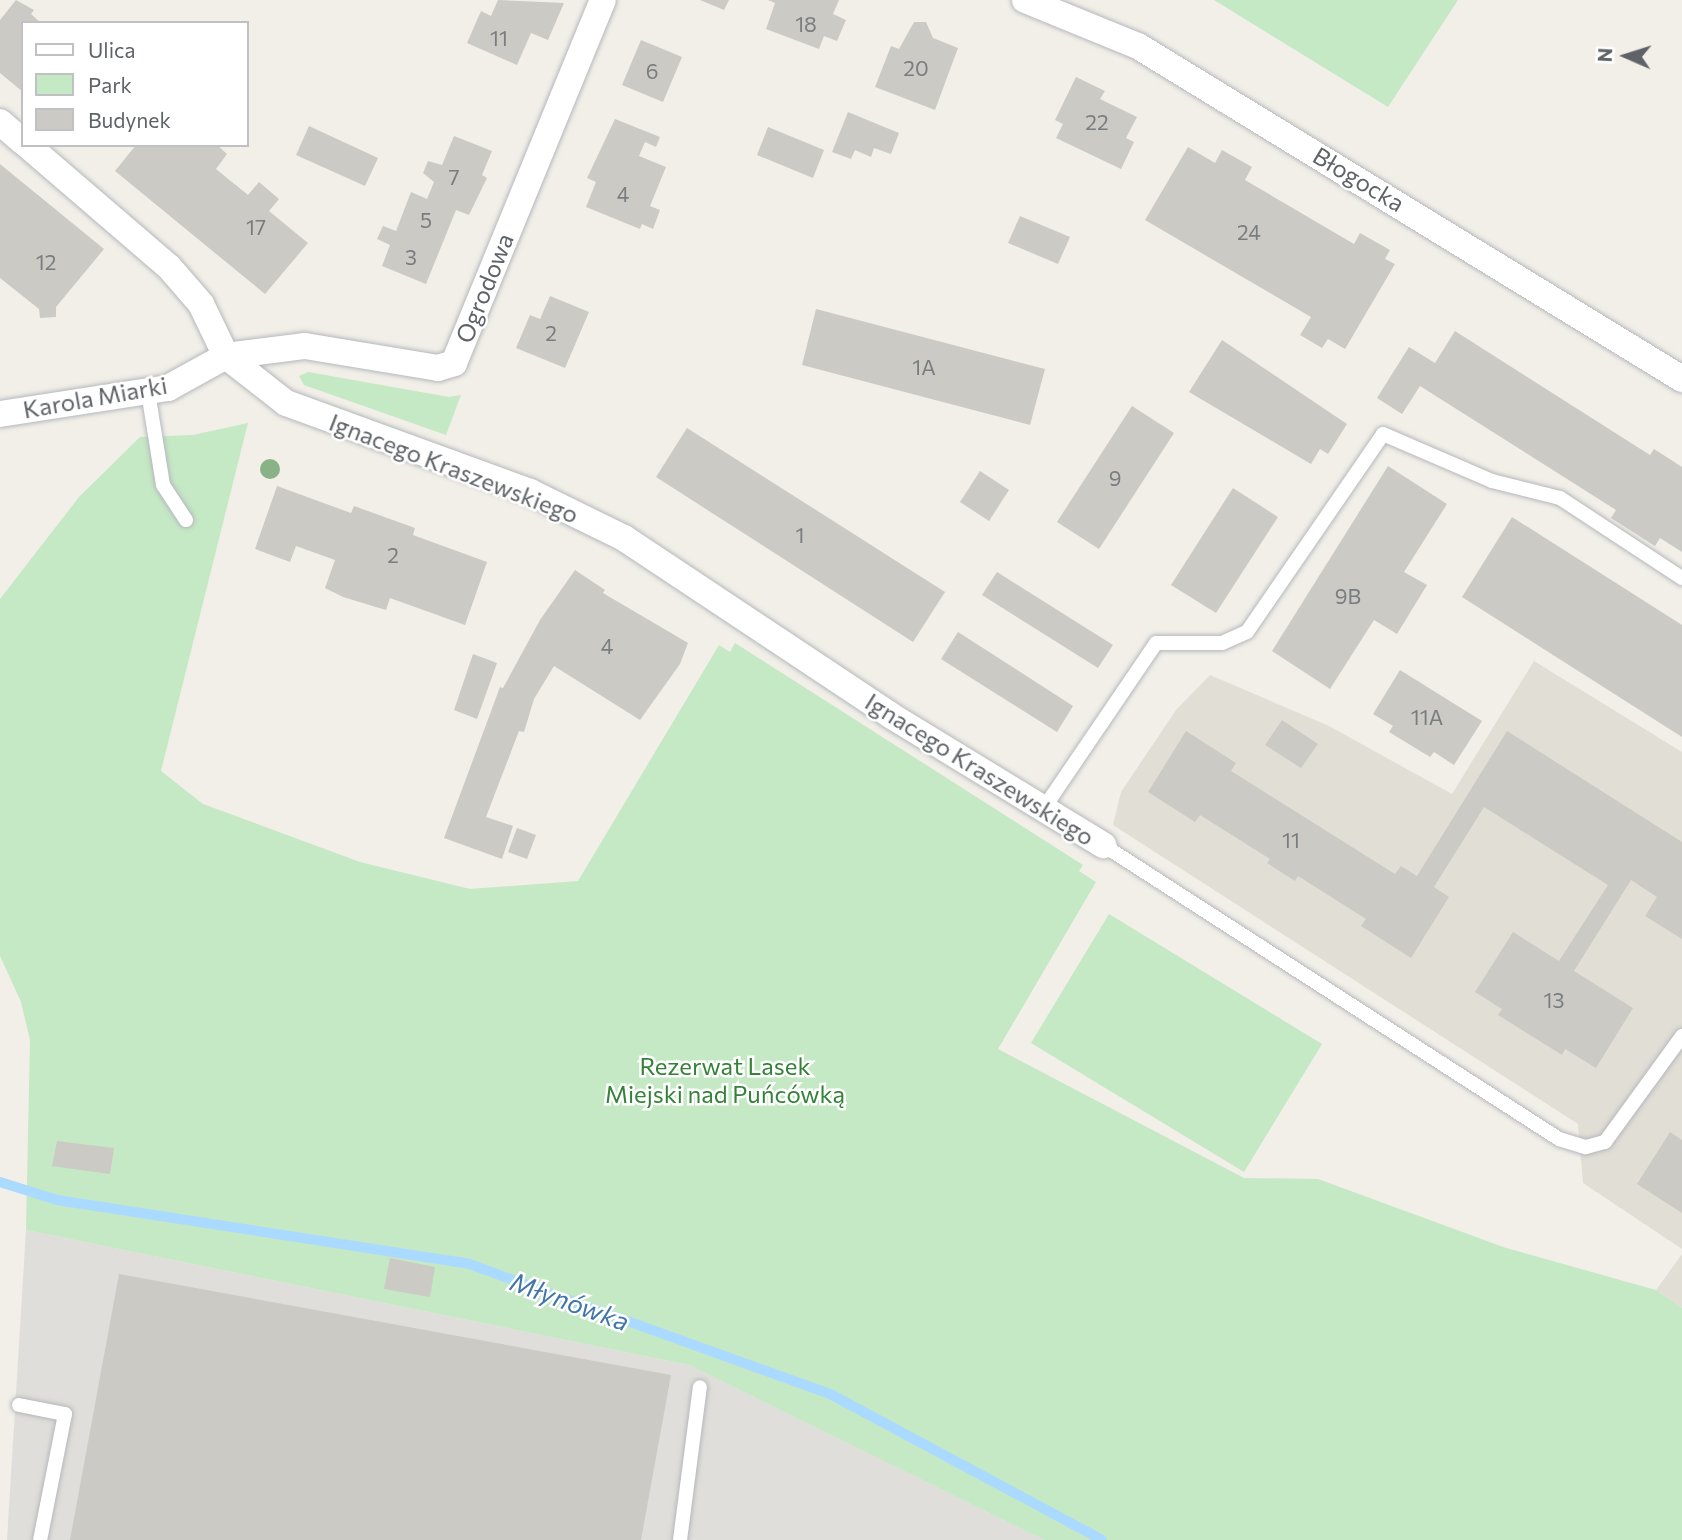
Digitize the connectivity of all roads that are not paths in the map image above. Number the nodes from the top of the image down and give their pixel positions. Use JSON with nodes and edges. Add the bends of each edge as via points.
{"nodes":[{"id":1,"x":603,"y":0,"type":"edge"},
{"id":2,"x":1025,"y":0,"type":"edge"},
{"id":3,"x":0,"y":122,"type":"edge"},
{"id":4,"x":21,"y":140,"type":"edge"},
{"id":5,"x":29,"y":147,"type":"edge"},
{"id":6,"x":226,"y":356,"type":"junction"},
{"id":7,"x":1682,"y":379,"type":"edge"},
{"id":8,"x":148,"y":392,"type":"junction"},
{"id":9,"x":0,"y":414,"type":"edge"},
{"id":10,"x":186,"y":520,"type":"dead end"},
{"id":11,"x":1682,"y":578,"type":"edge"},
{"id":12,"x":1044,"y":808,"type":"junction"},
{"id":13,"x":1103,"y":845,"type":"joint"},
{"id":14,"x":1682,"y":1036,"type":"edge"},
{"id":15,"x":700,"y":1387,"type":"dead end"},
{"id":16,"x":19,"y":1405,"type":"dead end"},
{"id":17,"x":40,"y":1540,"type":"edge"},
{"id":18,"x":680,"y":1540,"type":"edge"}],
"edges":[{"from":1,"to":6,"type":"street","name":"Ogrodowa","via":[[454,363],[438,368],[304,346]]},
{"from":2,"to":7,"type":"street","name":"Błogocka","via":[[1138,46]]},
{"from":3,"to":4,"type":"street"},
{"from":5,"to":6,"type":"street","via":[[169,267],[201,304]]},
{"from":6,"to":8,"type":"street","name":"Karola Miarki","via":[[168,388]]},
{"from":6,"to":12,"type":"street","name":"Ignacego Kraszewskiego","via":[[286,404],[580,514],[724,603],[890,715]]},
{"from":8,"to":9,"type":"street","name":"Karola Miarki"},
{"from":8,"to":10,"type":"lane","via":[[163,485]]},
{"from":11,"to":12,"type":"lane","via":[[1560,498],[1492,481],[1384,433],[1354,470],[1247,632],[1222,643],[1156,643]]},
{"from":12,"to":13,"type":"street","name":"Ignacego Kraszewskiego"},
{"from":13,"to":14,"type":"lane","name":"Ignacego Kraszewskiego","via":[[1559,1139],[1586,1147],[1605,1142]]},
{"from":15,"to":18,"type":"lane"},
{"from":16,"to":17,"type":"lane","via":[[65,1414]]}]}
